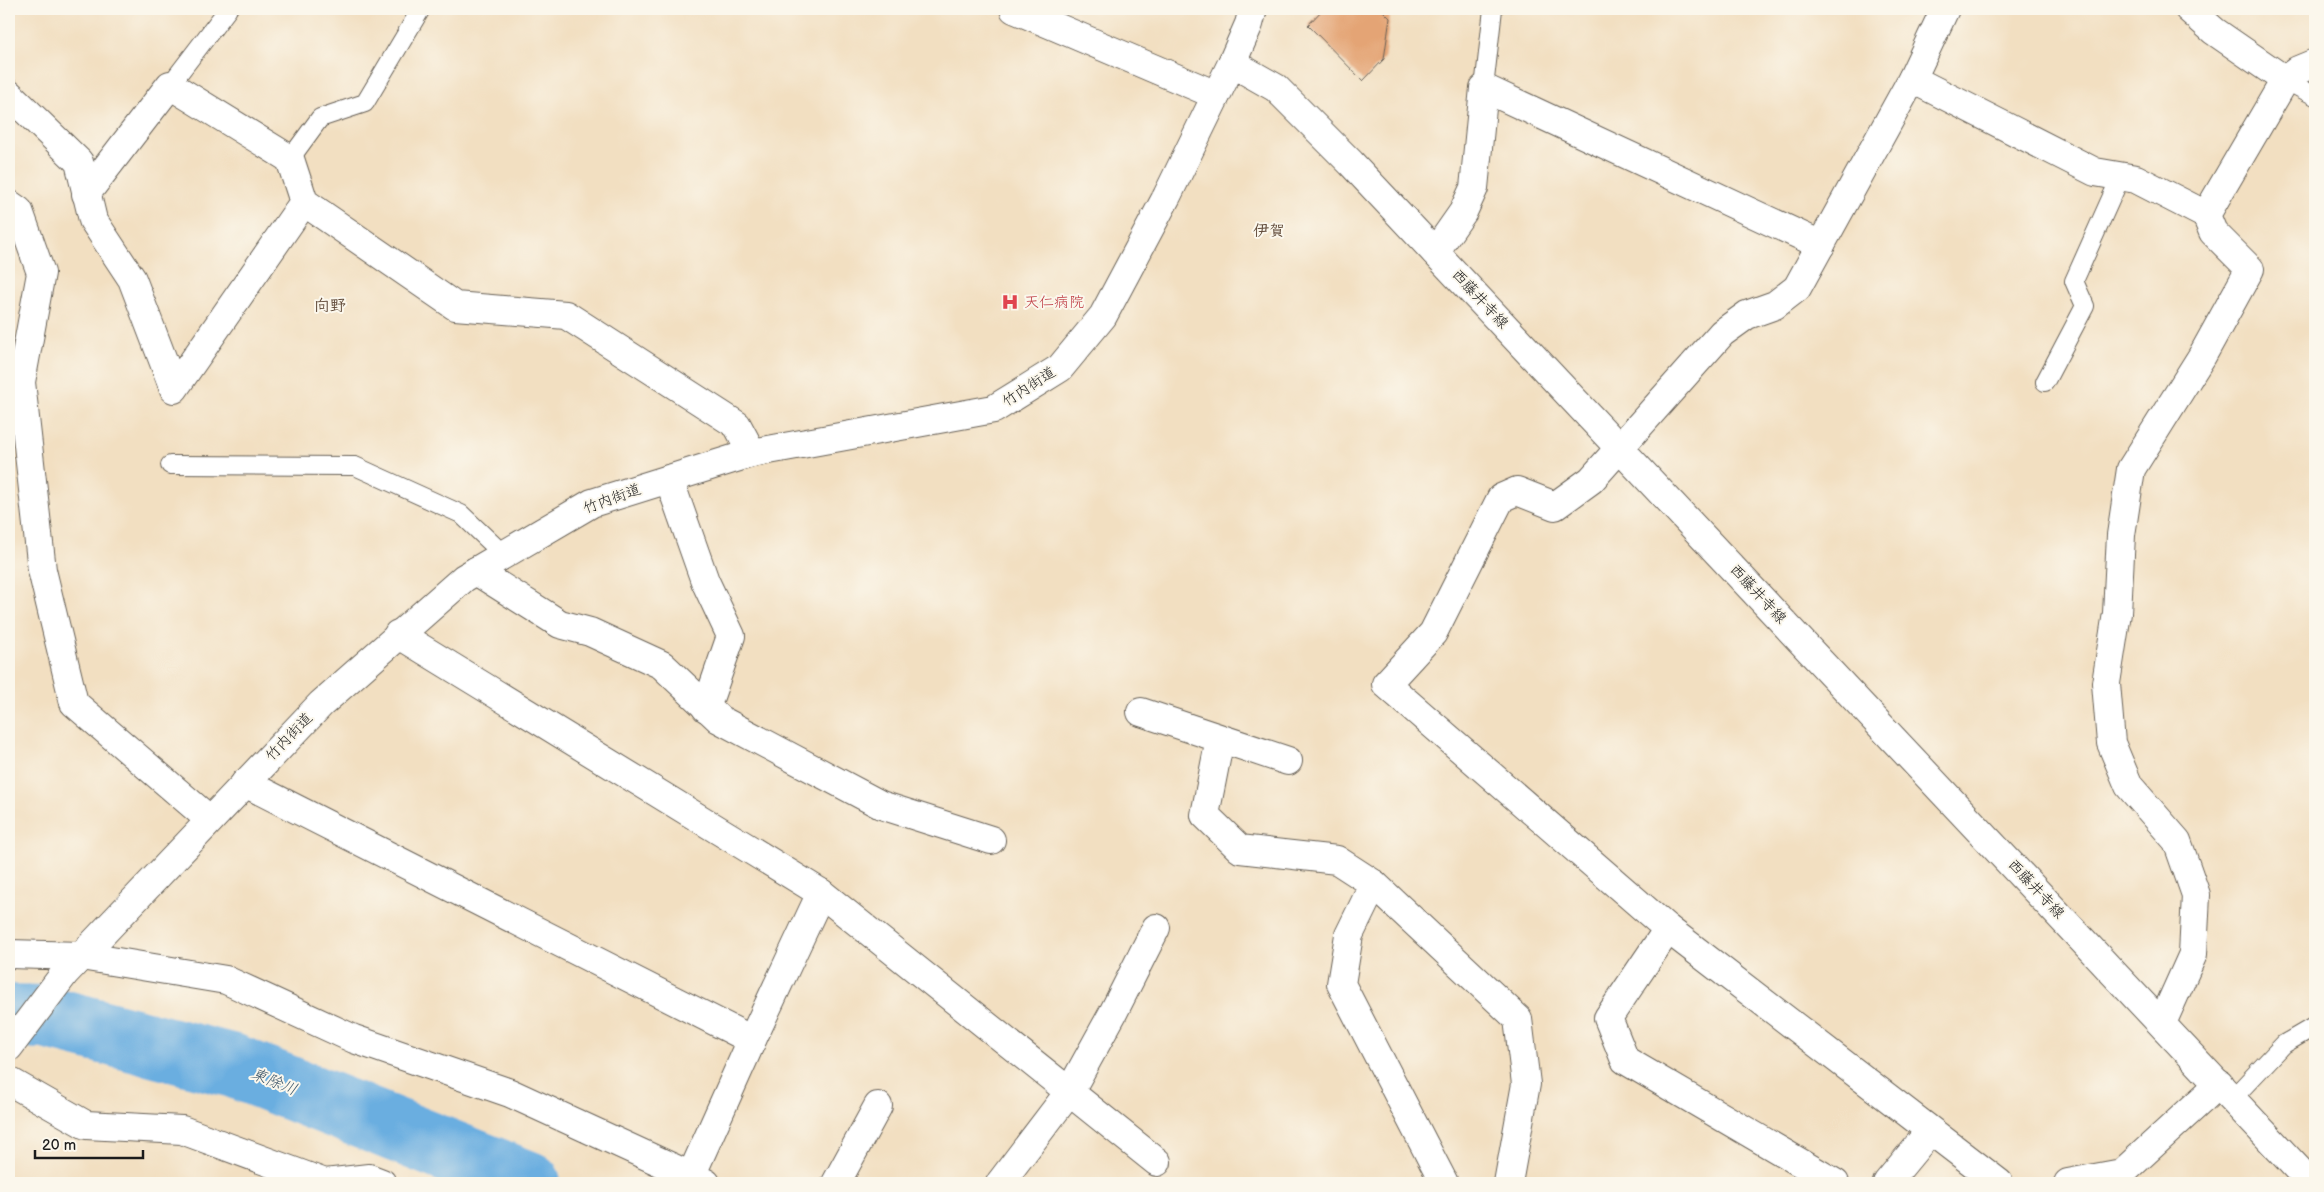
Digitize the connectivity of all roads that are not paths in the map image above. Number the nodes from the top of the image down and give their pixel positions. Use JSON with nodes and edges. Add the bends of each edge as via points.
{"nodes":[{"id":1,"x":228,"y":9,"type":"edge"},
{"id":2,"x":421,"y":9,"type":"edge"},
{"id":3,"x":1014,"y":9,"type":"edge"},
{"id":4,"x":1252,"y":9,"type":"edge"},
{"id":5,"x":1493,"y":9,"type":"edge"},
{"id":6,"x":1946,"y":9,"type":"edge"},
{"id":7,"x":2190,"y":9,"type":"edge"},
{"id":8,"x":1232,"y":63,"type":"junction"},
{"id":9,"x":2315,"y":63,"type":"edge"},
{"id":10,"x":1912,"y":79,"type":"junction"},
{"id":11,"x":2285,"y":80,"type":"junction"},
{"id":12,"x":170,"y":85,"type":"junction"},
{"id":13,"x":1484,"y":88,"type":"junction"},
{"id":14,"x":9,"y":94,"type":"edge"},
{"id":15,"x":1216,"y":95,"type":"junction"},
{"id":16,"x":2315,"y":96,"type":"edge"},
{"id":17,"x":290,"y":158,"type":"junction"},
{"id":18,"x":2121,"y":176,"type":"junction"},
{"id":19,"x":86,"y":194,"type":"junction"},
{"id":20,"x":304,"y":202,"type":"junction"},
{"id":21,"x":9,"y":204,"type":"edge"},
{"id":22,"x":2206,"y":214,"type":"junction"},
{"id":23,"x":1821,"y":245,"type":"junction"},
{"id":24,"x":1435,"y":252,"type":"junction"},
{"id":25,"x":2045,"y":382,"type":"dead end"},
{"id":26,"x":1620,"y":447,"type":"junction"},
{"id":27,"x":752,"y":453,"type":"junction"},
{"id":28,"x":170,"y":465,"type":"dead end"},
{"id":29,"x":669,"y":479,"type":"junction"},
{"id":30,"x":20,"y":484,"type":"edge"},
{"id":31,"x":504,"y":555,"type":"junction"},
{"id":32,"x":476,"y":571,"type":"junction"},
{"id":33,"x":398,"y":634,"type":"junction"},
{"id":34,"x":706,"y":708,"type":"junction"},
{"id":35,"x":1141,"y":712,"type":"dead end"},
{"id":36,"x":1220,"y":739,"type":"junction"},
{"id":37,"x":1288,"y":761,"type":"dead end"},
{"id":38,"x":245,"y":783,"type":"junction"},
{"id":39,"x":210,"y":820,"type":"junction"},
{"id":40,"x":991,"y":840,"type":"dead end"},
{"id":41,"x":1374,"y":884,"type":"junction"},
{"id":42,"x":821,"y":892,"type":"junction"},
{"id":43,"x":1156,"y":928,"type":"dead end"},
{"id":44,"x":1668,"y":929,"type":"junction"},
{"id":45,"x":9,"y":954,"type":"edge"},
{"id":46,"x":73,"y":965,"type":"junction"},
{"id":47,"x":2162,"y":1023,"type":"junction"},
{"id":48,"x":2315,"y":1026,"type":"edge"},
{"id":49,"x":752,"y":1040,"type":"junction"},
{"id":50,"x":9,"y":1047,"type":"edge"},
{"id":51,"x":9,"y":1080,"type":"edge"},
{"id":52,"x":1070,"y":1091,"type":"junction"},
{"id":53,"x":2226,"y":1091,"type":"junction"},
{"id":54,"x":878,"y":1106,"type":"dead end"},
{"id":55,"x":1930,"y":1131,"type":"junction"},
{"id":56,"x":1157,"y":1162,"type":"dead end"},
{"id":57,"x":698,"y":1180,"type":"edge"},
{"id":58,"x":382,"y":1183,"type":"edge"},
{"id":59,"x":836,"y":1183,"type":"edge"},
{"id":60,"x":1000,"y":1183,"type":"edge"},
{"id":61,"x":1444,"y":1183,"type":"edge"},
{"id":62,"x":1508,"y":1183,"type":"edge"},
{"id":63,"x":1835,"y":1183,"type":"edge"},
{"id":64,"x":1887,"y":1183,"type":"edge"},
{"id":65,"x":1999,"y":1183,"type":"edge"},
{"id":66,"x":2068,"y":1183,"type":"edge"},
{"id":67,"x":2311,"y":1183,"type":"edge"}],
"edges":[{"from":1,"to":12,"type":"lane"},
{"from":2,"to":17,"type":"lane","via":[[365,102],[320,118]]},
{"from":3,"to":15,"type":"street"},
{"from":4,"to":8,"type":"street"},
{"from":5,"to":13,"type":"lane"},
{"from":6,"to":10,"type":"street"},
{"from":7,"to":11,"type":"street","via":[[2214,31]]},
{"from":8,"to":15,"type":"street","name":"竹内街道"},
{"from":8,"to":24,"type":"street","name":"西藤井寺線","via":[[1276,88]]},
{"from":9,"to":11,"type":"street"},
{"from":10,"to":18,"type":"street","via":[[2095,172]]},
{"from":10,"to":23,"type":"street"},
{"from":11,"to":16,"type":"lane"},
{"from":11,"to":22,"type":"street"},
{"from":12,"to":17,"type":"street"},
{"from":12,"to":19,"type":"street"},
{"from":13,"to":23,"type":"street"},
{"from":13,"to":24,"type":"street","via":[[1474,188],[1463,212]]},
{"from":14,"to":19,"type":"street","via":[[79,162]]},
{"from":15,"to":27,"type":"street","name":"竹内街道","via":[[1168,196],[1103,316],[1060,368],[994,409]]},
{"from":17,"to":20,"type":"street"},
{"from":18,"to":22,"type":"street","via":[[2136,179]]},
{"from":18,"to":25,"type":"lane","via":[[2074,281],[2086,306]]},
{"from":19,"to":20,"type":"street","via":[[93,220],[132,279],[174,389]]},
{"from":20,"to":27,"type":"street","via":[[455,306],[566,315],[737,425]]},
{"from":21,"to":30,"type":"street","via":[[19,211],[41,273],[21,382]]},
{"from":22,"to":47,"type":"street","via":[[2213,232],[2250,269],[2202,356],[2131,469],[2106,683],[2111,743],[2129,786],[2177,841],[2196,895],[2194,954]]},
{"from":23,"to":26,"type":"street","via":[[1797,288],[1775,305],[1747,315],[1722,333]]},
{"from":24,"to":26,"type":"street","name":"西藤井寺線"},
{"from":26,"to":44,"type":"street","via":[[1591,480],[1555,506],[1517,491],[1501,498],[1433,633],[1386,684]]},
{"from":26,"to":47,"type":"street","name":"西藤井寺線"},
{"from":27,"to":29,"type":"street","name":"竹内街道"},
{"from":28,"to":31,"type":"lane","via":[[355,466],[461,514]]},
{"from":29,"to":31,"type":"street","name":"竹内街道","via":[[592,503]]},
{"from":29,"to":34,"type":"street","via":[[706,581],[731,636]]},
{"from":30,"to":39,"type":"street","via":[[74,703]]},
{"from":31,"to":32,"type":"street","name":"竹内街道"},
{"from":32,"to":33,"type":"street","name":"竹内街道"},
{"from":32,"to":34,"type":"street","via":[[560,624],[590,632],[662,665]]},
{"from":33,"to":38,"type":"street","name":"竹内街道","via":[[320,704]]},
{"from":33,"to":42,"type":"street"},
{"from":34,"to":40,"type":"street","via":[[718,719],[881,805]]},
{"from":35,"to":36,"type":"street"},
{"from":36,"to":37,"type":"street"},
{"from":36,"to":41,"type":"street","via":[[1205,815],[1240,849],[1337,860]]},
{"from":38,"to":39,"type":"street","name":"竹内街道"},
{"from":38,"to":49,"type":"street"},
{"from":39,"to":46,"type":"street","name":"竹内街道"},
{"from":41,"to":61,"type":"street","via":[[1349,935],[1341,984]]},
{"from":41,"to":62,"type":"street","via":[[1518,1019],[1526,1084]]},
{"from":42,"to":49,"type":"street"},
{"from":42,"to":52,"type":"street"},
{"from":43,"to":52,"type":"street"},
{"from":44,"to":55,"type":"street"},
{"from":44,"to":63,"type":"street","via":[[1608,1018],[1625,1060]]},
{"from":45,"to":46,"type":"street"},
{"from":46,"to":50,"type":"street","name":"竹内街道"},
{"from":46,"to":57,"type":"street","via":[[226,980],[354,1039],[510,1093]]},
{"from":47,"to":53,"type":"street","name":"西藤井寺線"},
{"from":48,"to":53,"type":"lane","via":[[2284,1044]]},
{"from":49,"to":57,"type":"street"},
{"from":51,"to":58,"type":"street","via":[[86,1125],[182,1130],[325,1183],[369,1178]]},
{"from":52,"to":56,"type":"street"},
{"from":52,"to":60,"type":"street"},
{"from":53,"to":66,"type":"street","via":[[2122,1173]]},
{"from":53,"to":67,"type":"street","name":"西藤井寺線"},
{"from":54,"to":59,"type":"street"},
{"from":55,"to":64,"type":"street"},
{"from":55,"to":65,"type":"street"}]}
